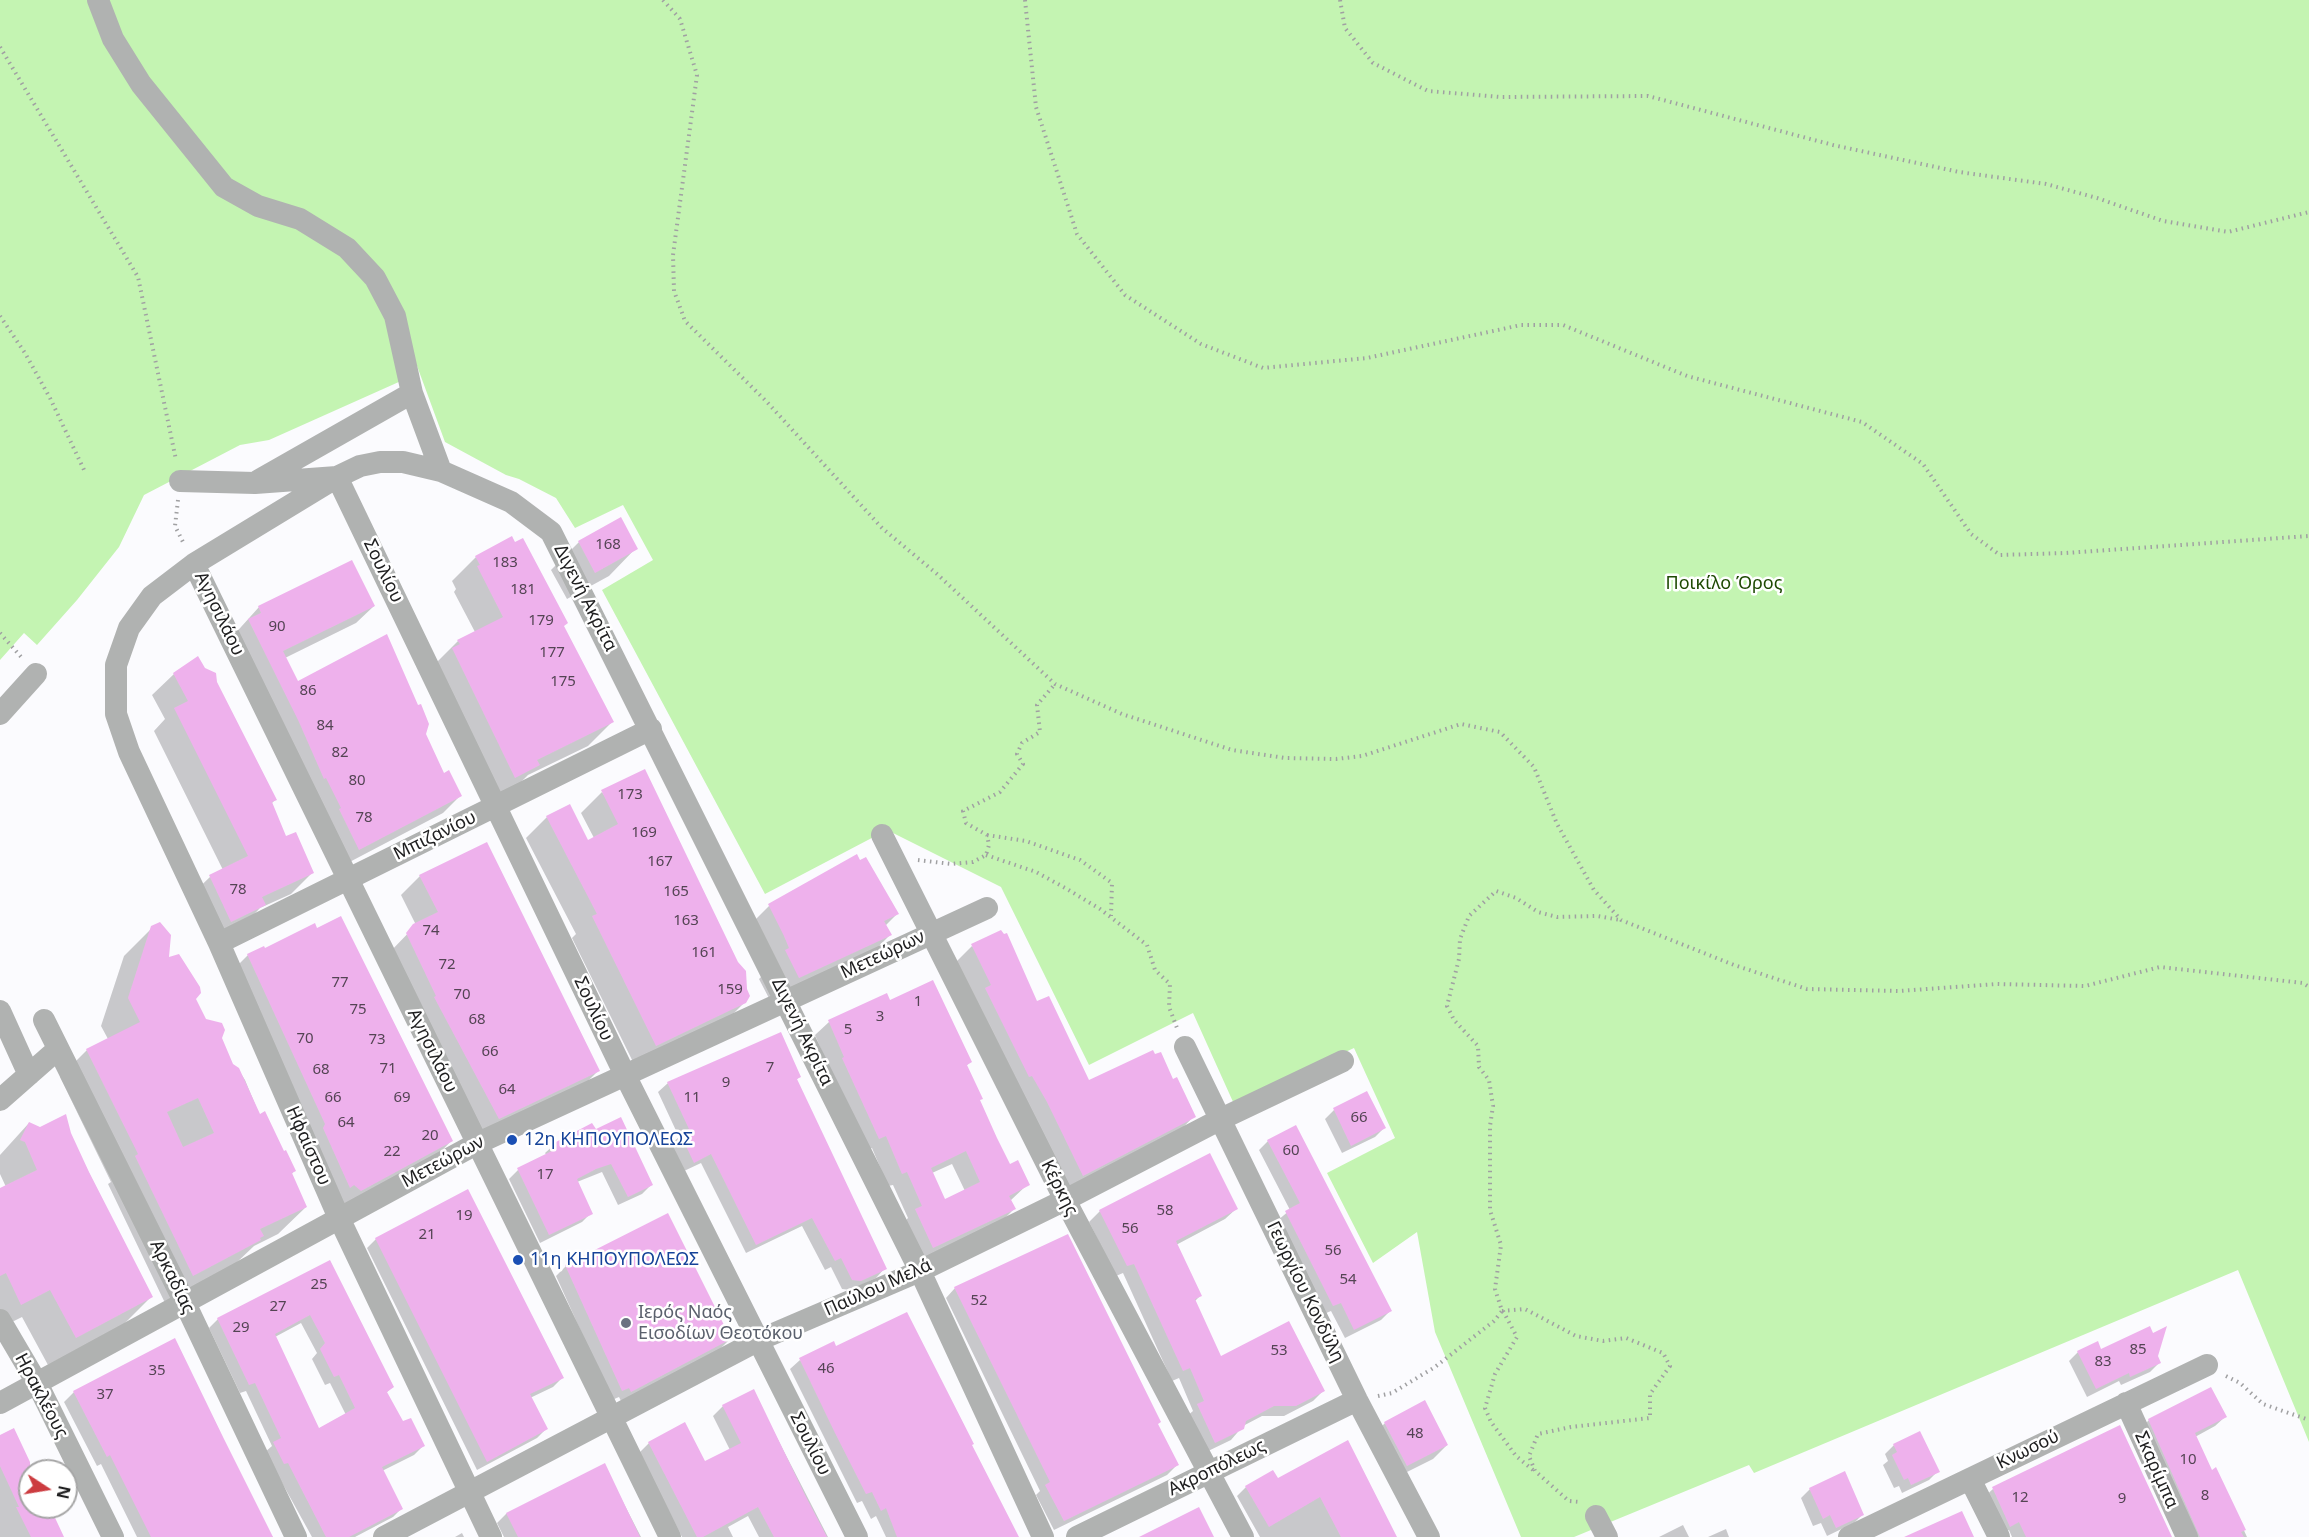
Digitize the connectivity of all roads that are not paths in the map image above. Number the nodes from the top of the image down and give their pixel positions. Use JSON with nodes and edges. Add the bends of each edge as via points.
{"nodes":[{"id":1,"x":98,"y":0,"type":"edge"},
{"id":2,"x":412,"y":393,"type":"junction"},
{"id":3,"x":441,"y":471,"type":"junction"},
{"id":4,"x":337,"y":477,"type":"junction"},
{"id":5,"x":180,"y":481,"type":"road end"},
{"id":6,"x":255,"y":483,"type":"junction"},
{"id":7,"x":194,"y":564,"type":"junction"},
{"id":8,"x":36,"y":674,"type":"road end"},
{"id":9,"x":0,"y":714,"type":"edge"},
{"id":10,"x":651,"y":729,"type":"junction"},
{"id":11,"x":496,"y":805,"type":"junction"},
{"id":12,"x":882,"y":835,"type":"dead end"},
{"id":13,"x":349,"y":878,"type":"junction"},
{"id":14,"x":987,"y":908,"type":"dead end"},
{"id":15,"x":933,"y":932,"type":"junction"},
{"id":16,"x":219,"y":943,"type":"junction"},
{"id":17,"x":786,"y":999,"type":"junction"},
{"id":18,"x":0,"y":1011,"type":"edge"},
{"id":19,"x":44,"y":1020,"type":"dead end"},
{"id":20,"x":1185,"y":1047,"type":"road end"},
{"id":21,"x":58,"y":1049,"type":"junction"},
{"id":22,"x":1343,"y":1061,"type":"dead end"},
{"id":23,"x":29,"y":1075,"type":"junction"},
{"id":24,"x":625,"y":1075,"type":"junction"},
{"id":25,"x":0,"y":1100,"type":"edge"},
{"id":26,"x":1221,"y":1119,"type":"junction"},
{"id":27,"x":476,"y":1144,"type":"junction"},
{"id":28,"x":1065,"y":1200,"type":"junction"},
{"id":29,"x":339,"y":1218,"type":"junction"},
{"id":30,"x":920,"y":1271,"type":"junction"},
{"id":31,"x":184,"y":1303,"type":"junction"},
{"id":32,"x":0,"y":1320,"type":"edge"},
{"id":33,"x":759,"y":1340,"type":"junction"},
{"id":34,"x":2207,"y":1365,"type":"road end"},
{"id":35,"x":37,"y":1383,"type":"junction"},
{"id":36,"x":1357,"y":1400,"type":"junction"},
{"id":37,"x":0,"y":1403,"type":"edge"},
{"id":38,"x":2126,"y":1403,"type":"junction"},
{"id":39,"x":611,"y":1418,"type":"junction"},
{"id":40,"x":1210,"y":1472,"type":"junction"},
{"id":41,"x":1970,"y":1479,"type":"junction"},
{"id":42,"x":468,"y":1493,"type":"junction"},
{"id":43,"x":1596,"y":1516,"type":"road end"},
{"id":44,"x":113,"y":1537,"type":"edge"},
{"id":45,"x":296,"y":1537,"type":"edge"},
{"id":46,"x":384,"y":1537,"type":"edge"},
{"id":47,"x":491,"y":1537,"type":"edge"},
{"id":48,"x":670,"y":1537,"type":"edge"},
{"id":49,"x":857,"y":1537,"type":"edge"},
{"id":50,"x":1043,"y":1537,"type":"edge"},
{"id":51,"x":1077,"y":1537,"type":"edge"},
{"id":52,"x":1243,"y":1537,"type":"edge"},
{"id":53,"x":1429,"y":1537,"type":"edge"},
{"id":54,"x":1607,"y":1537,"type":"edge"},
{"id":55,"x":1849,"y":1537,"type":"edge"},
{"id":56,"x":1999,"y":1537,"type":"edge"},
{"id":57,"x":2187,"y":1537,"type":"edge"}],
"edges":[{"from":1,"to":2,"type":"street","via":[[113,39],[141,84],[224,187],[258,206],[300,219],[346,248],[375,278],[395,316]]},
{"from":2,"to":3,"type":"street"},
{"from":2,"to":6,"type":"street"},
{"from":3,"to":4,"type":"street","via":[[404,462],[380,462]]},
{"from":3,"to":10,"type":"street","name":"Διγενή Ακρίτα","via":[[511,502],[551,532]]},
{"from":4,"to":6,"type":"street"},
{"from":4,"to":7,"type":"street","name":"Ηφαίστου"},
{"from":4,"to":11,"type":"street","name":"Σουλίου"},
{"from":5,"to":6,"type":"street"},
{"from":7,"to":13,"type":"street","name":"Αγησιλάου"},
{"from":7,"to":16,"type":"street","name":"Ηφαίστου","via":[[152,596],[129,628],[116,665],[116,714],[129,752]]},
{"from":8,"to":9,"type":"street"},
{"from":10,"to":11,"type":"street","name":"Μπιζανίου"},
{"from":10,"to":17,"type":"street","name":"Διγενή Ακρίτα"},
{"from":11,"to":13,"type":"street","name":"Μπιζανίου"},
{"from":11,"to":24,"type":"street","name":"Σουλίου"},
{"from":12,"to":15,"type":"street","name":"Κέρκης"},
{"from":13,"to":16,"type":"street","name":"Μπιζανίου"},
{"from":13,"to":27,"type":"street","name":"Αγησιλάου"},
{"from":14,"to":15,"type":"street","name":"Μετεώρων"},
{"from":15,"to":17,"type":"street","name":"Μετεώρων"},
{"from":15,"to":28,"type":"street","name":"Κέρκης"},
{"from":16,"to":29,"type":"street","name":"Ηφαίστου"},
{"from":17,"to":24,"type":"street","name":"Μετεώρων"},
{"from":17,"to":30,"type":"street","name":"Διγενή Ακρίτα"},
{"from":18,"to":23,"type":"street"},
{"from":19,"to":21,"type":"street","name":"Αρκαδίας"},
{"from":20,"to":26,"type":"street","name":"Γεωργίου Κονδύλη"},
{"from":21,"to":23,"type":"street"},
{"from":21,"to":31,"type":"street","name":"Αρκαδίας"},
{"from":22,"to":26,"type":"street","name":"Παύλου Μελά"},
{"from":23,"to":25,"type":"street"},
{"from":24,"to":27,"type":"street","name":"Μετεώρων"},
{"from":24,"to":33,"type":"street","name":"Σουλίου"},
{"from":26,"to":28,"type":"street","name":"Παύλου Μελά"},
{"from":26,"to":36,"type":"street","name":"Γεωργίου Κονδύλη"},
{"from":27,"to":29,"type":"street","name":"Μετεώρων"},
{"from":27,"to":39,"type":"street","name":"Αγησιλάου"},
{"from":28,"to":30,"type":"street","name":"Παύλου Μελά"},
{"from":28,"to":40,"type":"street","name":"Κέρκης"},
{"from":29,"to":31,"type":"street","name":"Μετεώρων"},
{"from":29,"to":42,"type":"street","name":"Ηφαίστου"},
{"from":30,"to":33,"type":"street","name":"Παύλου Μελά"},
{"from":30,"to":50,"type":"street","name":"Διγενή Ακρίτα"},
{"from":31,"to":35,"type":"street","name":"Μετεώρων"},
{"from":31,"to":45,"type":"street","name":"Αρκαδίας"},
{"from":32,"to":35,"type":"street","name":"Ηρακλέους"},
{"from":33,"to":39,"type":"street","name":"Παύλου Μελά"},
{"from":33,"to":49,"type":"street","name":"Σουλίου"},
{"from":34,"to":38,"type":"street","name":"Κνωσού"},
{"from":35,"to":37,"type":"street","name":"Μετεώρων"},
{"from":35,"to":44,"type":"street","name":"Ηρακλέους"},
{"from":36,"to":40,"type":"street","name":"Ακροπόλεως"},
{"from":36,"to":53,"type":"street","name":"Γεωργίου Κονδύλη"},
{"from":38,"to":41,"type":"street","name":"Κνωσού"},
{"from":38,"to":57,"type":"street","name":"Σκαρίμπα"},
{"from":39,"to":42,"type":"street","name":"Παύλου Μελά"},
{"from":39,"to":48,"type":"street","name":"Αγησιλάου"},
{"from":40,"to":51,"type":"street","name":"Ακροπόλεως"},
{"from":40,"to":52,"type":"street","name":"Κέρκης"},
{"from":41,"to":55,"type":"street","name":"Κνωσού"},
{"from":41,"to":56,"type":"street"},
{"from":42,"to":46,"type":"street","name":"Παύλου Μελά"},
{"from":42,"to":47,"type":"street","name":"Ηφαίστου"},
{"from":43,"to":54,"type":"street"}]}
